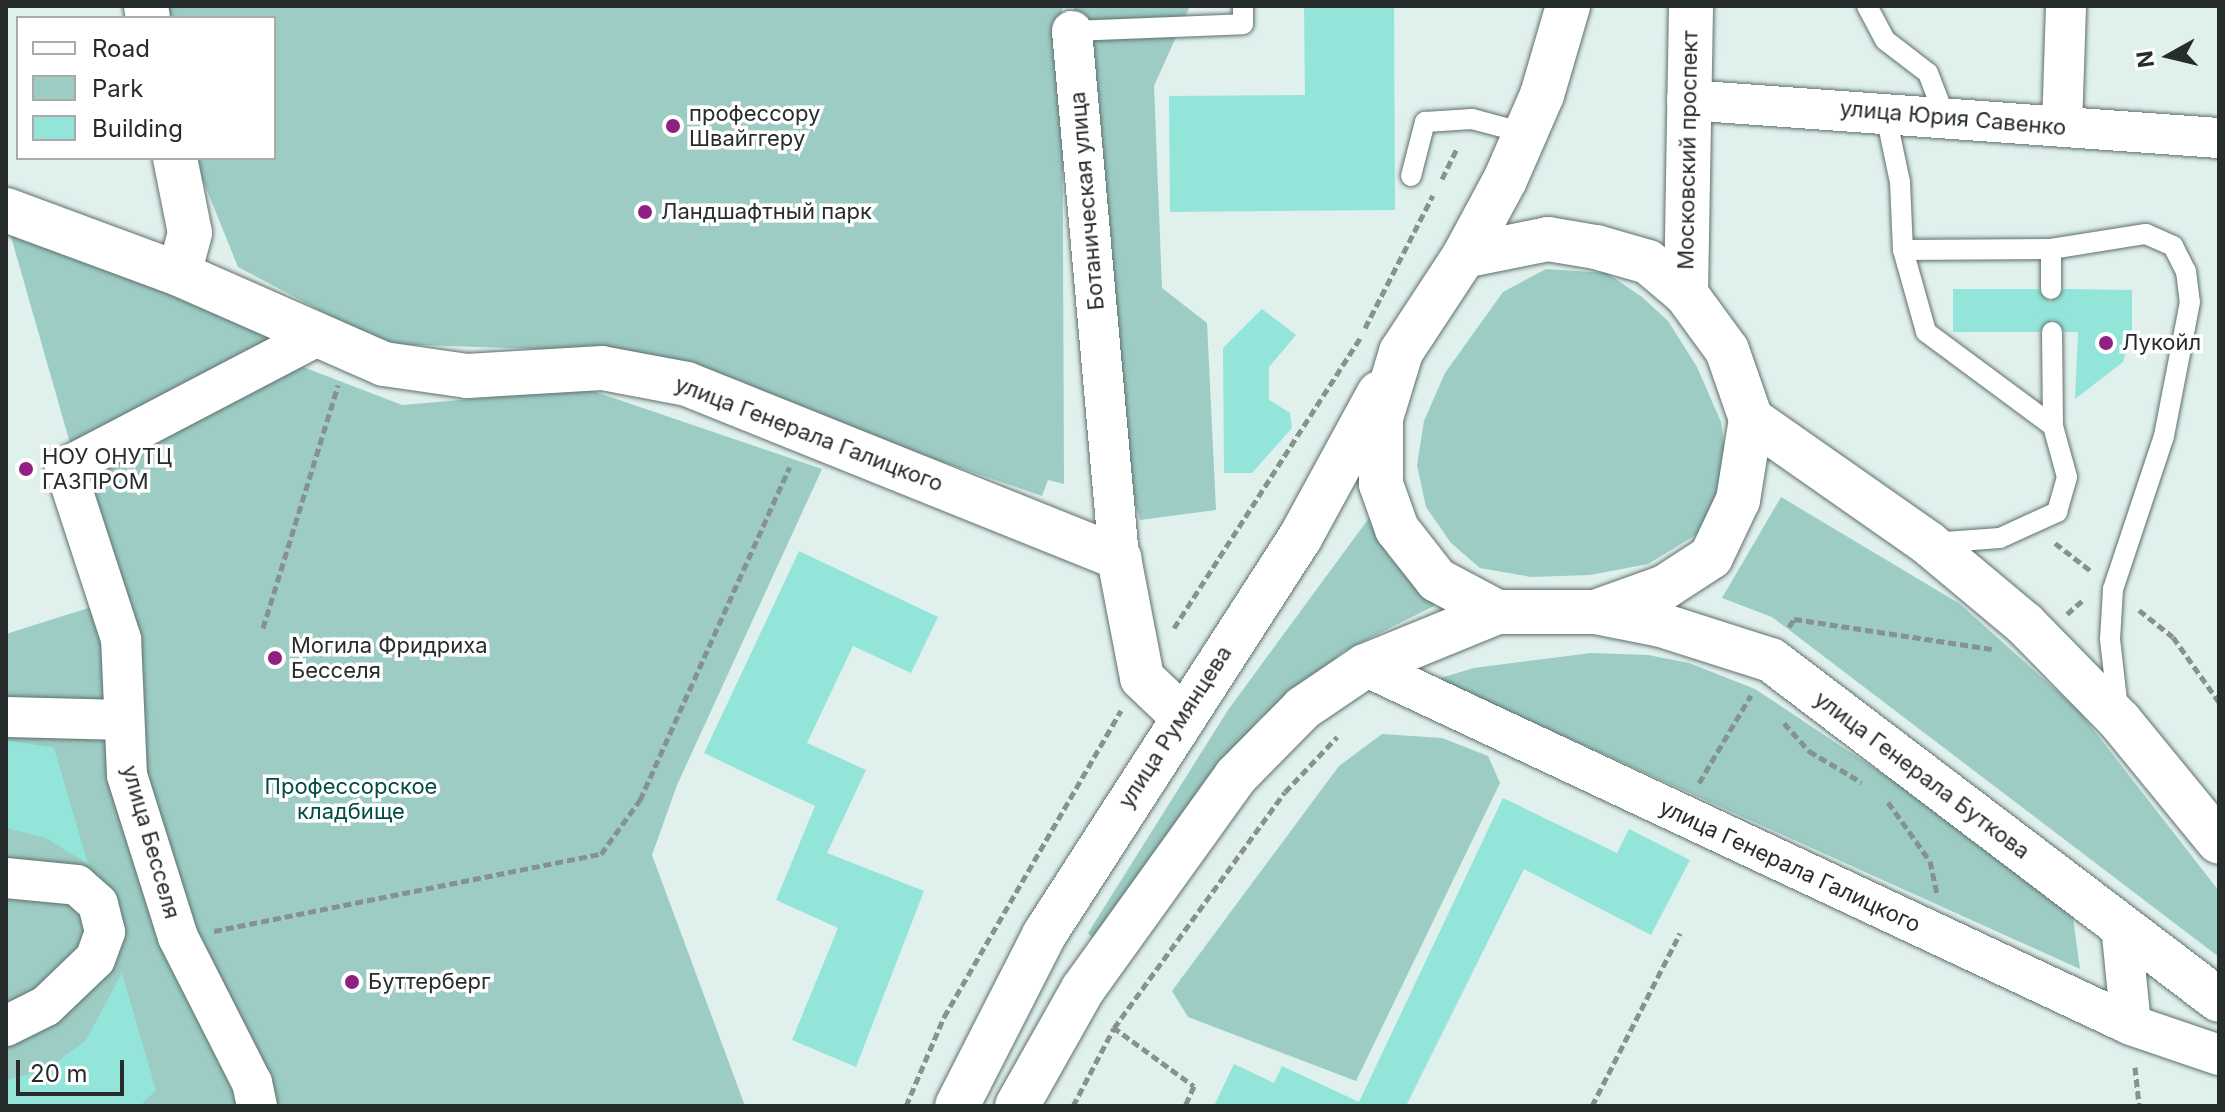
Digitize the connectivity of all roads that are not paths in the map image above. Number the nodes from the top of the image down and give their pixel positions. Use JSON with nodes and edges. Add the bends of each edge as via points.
{"nodes":[{"id":1,"x":1243,"y":6,"type":"edge"},
{"id":2,"x":1568,"y":6,"type":"edge"},
{"id":3,"x":1691,"y":6,"type":"edge"},
{"id":4,"x":1867,"y":6,"type":"edge"},
{"id":5,"x":2066,"y":6,"type":"edge"},
{"id":6,"x":1072,"y":31,"type":"joint"},
{"id":7,"x":1687,"y":100,"type":"junction"},
{"id":8,"x":1885,"y":111,"type":"junction"},
{"id":9,"x":1945,"y":117,"type":"junction"},
{"id":10,"x":2062,"y":127,"type":"junction"},
{"id":11,"x":1525,"y":133,"type":"junction"},
{"id":12,"x":2219,"y":138,"type":"edge"},
{"id":13,"x":175,"y":160,"type":"edge"},
{"id":14,"x":1411,"y":176,"type":"dead end"},
{"id":15,"x":6,"y":210,"type":"edge"},
{"id":16,"x":2051,"y":249,"type":"junction"},
{"id":17,"x":1903,"y":250,"type":"junction"},
{"id":18,"x":1464,"y":256,"type":"junction"},
{"id":19,"x":179,"y":274,"type":"junction"},
{"id":20,"x":2051,"y":289,"type":"dead end"},
{"id":21,"x":1686,"y":294,"type":"junction"},
{"id":22,"x":2052,"y":332,"type":"dead end"},
{"id":23,"x":330,"y":343,"type":"junction"},
{"id":24,"x":1401,"y":352,"type":"junction"},
{"id":25,"x":1751,"y":419,"type":"junction"},
{"id":26,"x":2053,"y":426,"type":"junction"},
{"id":27,"x":1928,"y":543,"type":"junction"},
{"id":28,"x":1119,"y":558,"type":"junction"},
{"id":29,"x":1497,"y":612,"type":"junction"},
{"id":30,"x":1595,"y":612,"type":"junction"},
{"id":31,"x":1365,"y":666,"type":"junction"},
{"id":32,"x":1181,"y":715,"type":"junction"},
{"id":33,"x":6,"y":717,"type":"edge"},
{"id":34,"x":124,"y":720,"type":"junction"},
{"id":35,"x":2120,"y":721,"type":"junction"},
{"id":36,"x":2219,"y":842,"type":"edge"},
{"id":37,"x":6,"y":878,"type":"edge"},
{"id":38,"x":165,"y":896,"type":"junction"},
{"id":39,"x":103,"y":917,"type":"junction"},
{"id":40,"x":2121,"y":925,"type":"junction"},
{"id":41,"x":2219,"y":1000,"type":"edge"},
{"id":42,"x":2131,"y":1025,"type":"junction"},
{"id":43,"x":6,"y":1026,"type":"edge"},
{"id":44,"x":2219,"y":1055,"type":"edge"},
{"id":45,"x":257,"y":1106,"type":"edge"},
{"id":46,"x":957,"y":1106,"type":"edge"},
{"id":47,"x":1017,"y":1106,"type":"edge"}],
"edges":[{"from":1,"to":6,"type":"lane","name":"Ботаническая улица","via":[[1243,24]]},
{"from":2,"to":11,"type":"main road","name":"Московский проспект"},
{"from":3,"to":7,"type":"main road","name":"Московский проспект"},
{"from":4,"to":9,"type":"lane","via":[[1885,40],[1928,73]]},
{"from":5,"to":10,"type":"street"},
{"from":6,"to":28,"type":"street","name":"Ботаническая улица"},
{"from":7,"to":8,"type":"street","name":"улица Юрия Савенко"},
{"from":7,"to":21,"type":"main road","name":"Московский проспект"},
{"from":8,"to":9,"type":"street","name":"улица Юрия Савенко"},
{"from":8,"to":17,"type":"lane","via":[[1900,182]]},
{"from":9,"to":10,"type":"street","name":"улица Юрия Савенко"},
{"from":10,"to":12,"type":"street","name":"улица Юрия Савенко"},
{"from":11,"to":14,"type":"lane","via":[[1472,119],[1425,122]]},
{"from":11,"to":18,"type":"main road","name":"Московский проспект"},
{"from":13,"to":19,"type":"main road","via":[[190,233]]},
{"from":15,"to":19,"type":"main road","name":"улица Генерала Галицкого"},
{"from":16,"to":17,"type":"lane"},
{"from":16,"to":20,"type":"lane"},
{"from":16,"to":35,"type":"lane","via":[[2146,234],[2173,246],[2186,271],[2190,302],[2164,436],[2113,589],[2110,639]]},
{"from":17,"to":26,"type":"lane","via":[[1926,332]]},
{"from":18,"to":21,"type":"main road","name":"Московский проспект","via":[[1548,239],[1596,247],[1648,262]]},
{"from":18,"to":24,"type":"main road","name":"Московский проспект"},
{"from":19,"to":23,"type":"main road","name":"улица Генерала Галицкого"},
{"from":21,"to":25,"type":"main road","name":"Московский проспект","via":[[1727,350]]},
{"from":22,"to":26,"type":"lane"},
{"from":23,"to":28,"type":"main road","name":"улица Генерала Галицкого","via":[[424,373],[467,376],[602,368],[687,384]]},
{"from":23,"to":34,"type":"street","name":"улица Бесселя","via":[[65,468],[121,639]]},
{"from":24,"to":29,"type":"main road","name":"Московский проспект","via":[[1381,418],[1381,484],[1397,529],[1437,580]]},
{"from":24,"to":32,"type":"main road","name":"улица Румянцева","via":[[1300,538]]},
{"from":25,"to":27,"type":"main road"},
{"from":25,"to":30,"type":"main road","name":"Московский проспект","via":[[1738,500],[1711,557],[1665,587]]},
{"from":26,"to":27,"type":"lane","via":[[2067,477],[2057,512],[2000,538]]},
{"from":27,"to":35,"type":"main road","via":[[2039,639]]},
{"from":28,"to":32,"type":"main road","via":[[1128,690]]},
{"from":29,"to":30,"type":"main road","name":"Московский проспект"},
{"from":29,"to":31,"type":"main road"},
{"from":30,"to":40,"type":"main road","name":"улица Генерала Буткова","via":[[1661,625],[1767,680]]},
{"from":31,"to":42,"type":"street","name":"улица Генерала Галицкого"},
{"from":31,"to":47,"type":"main road","via":[[1303,708],[1236,776],[1083,989]]},
{"from":32,"to":46,"type":"main road","name":"улица Румянцева","via":[[1044,935]]},
{"from":33,"to":34,"type":"street"},
{"from":34,"to":38,"type":"street","name":"улица Бесселя","via":[[127,775]]},
{"from":35,"to":36,"type":"main road"},
{"from":37,"to":39,"type":"street","via":[[77,885]]},
{"from":38,"to":39,"type":"street"},
{"from":38,"to":45,"type":"street","name":"улица Бесселя","via":[[178,937],[252,1083]]},
{"from":39,"to":43,"type":"street","via":[[105,932],[95,959],[46,1006]]},
{"from":40,"to":41,"type":"main road","name":"улица Генерала Буткова"},
{"from":40,"to":42,"type":"street"},
{"from":42,"to":44,"type":"street","name":"улица Генерала Галицкого"}]}
